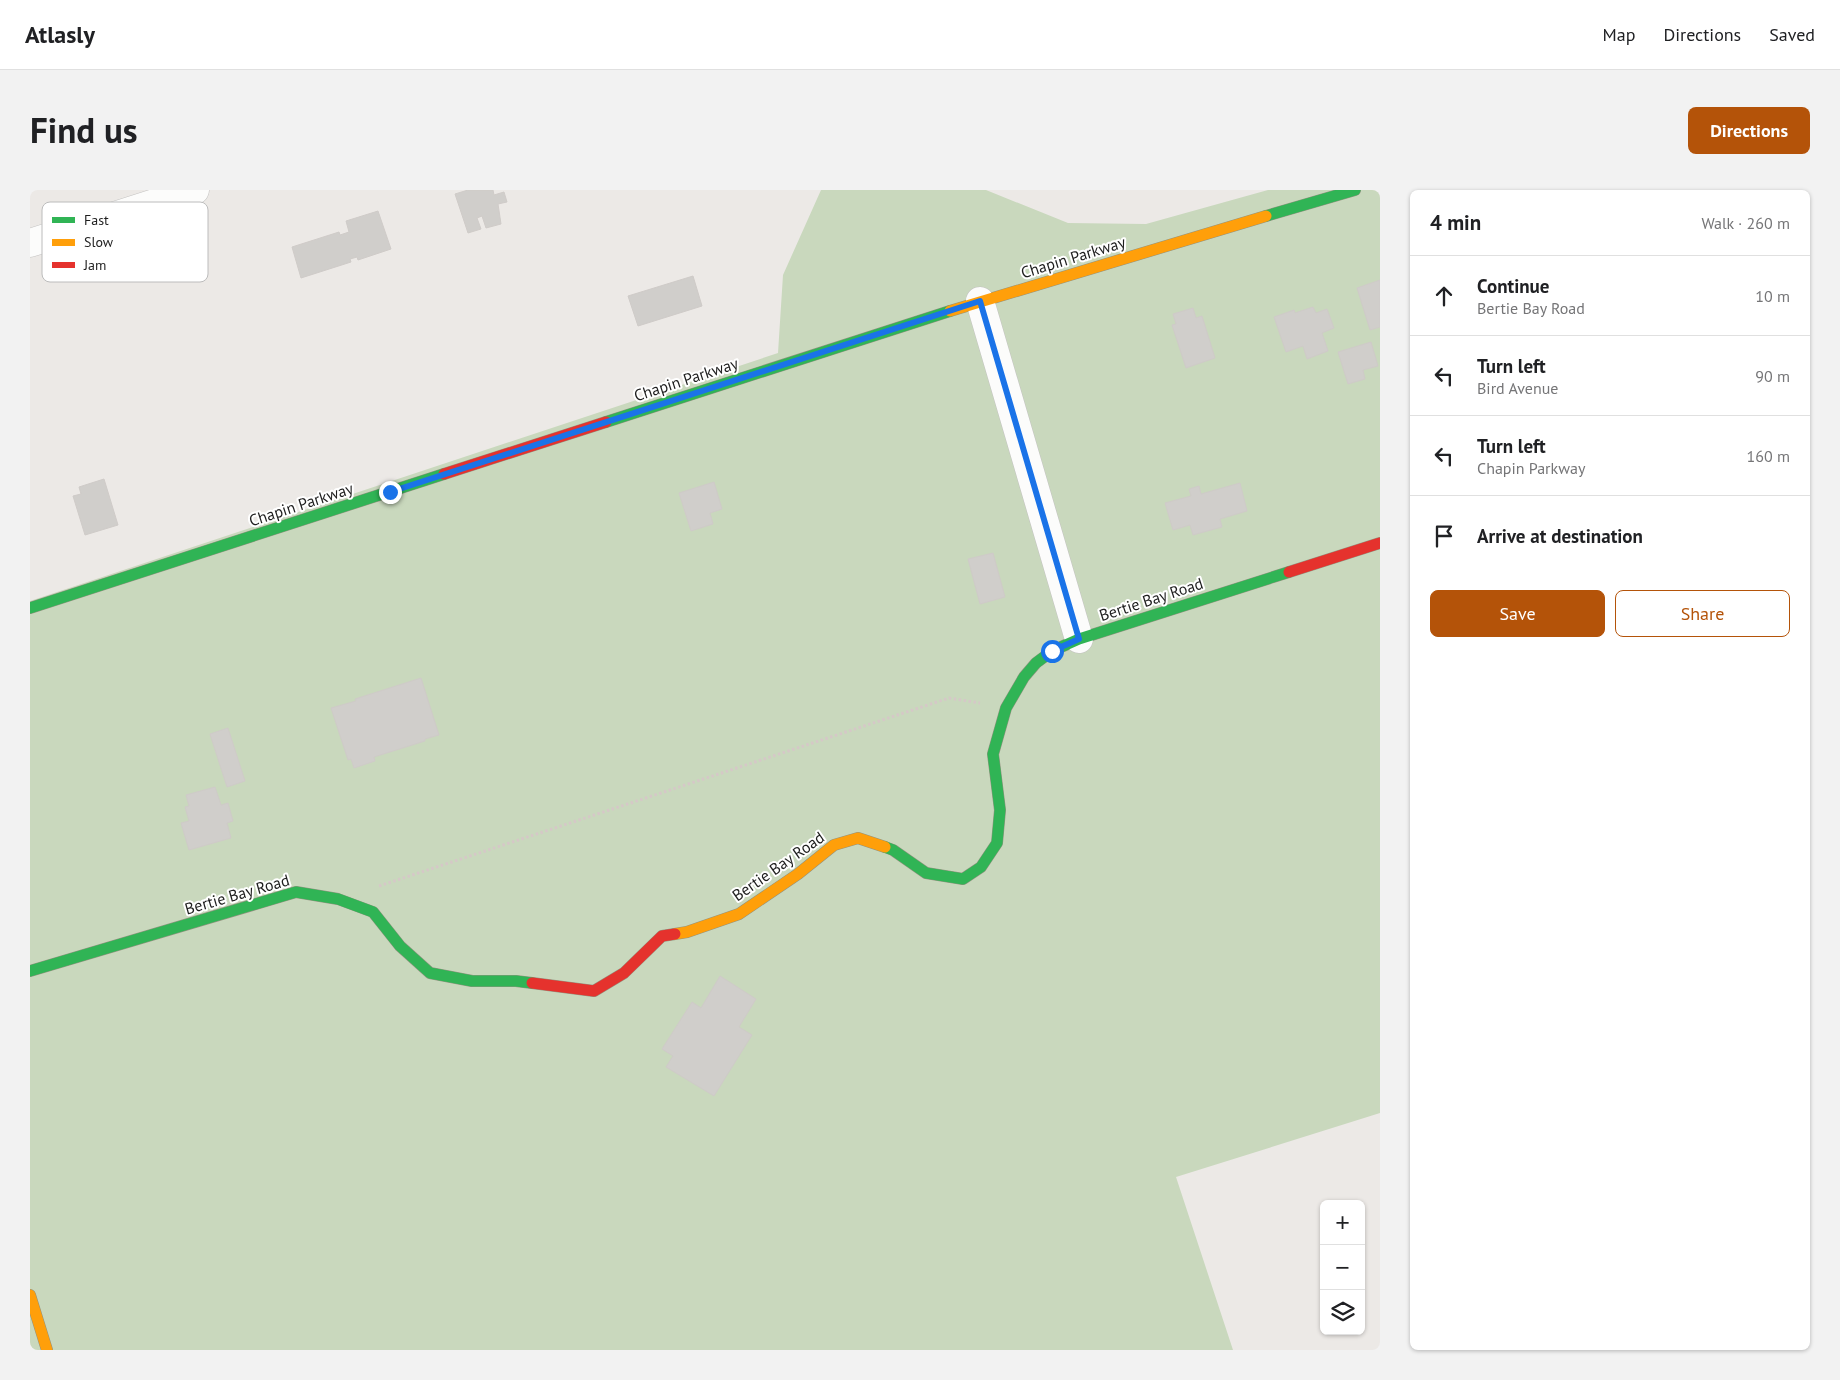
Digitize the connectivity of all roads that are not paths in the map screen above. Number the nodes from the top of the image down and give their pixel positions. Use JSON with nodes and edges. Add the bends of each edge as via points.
{"nodes":[{"id":1,"x":195,"y":190,"type":"edge"},
{"id":2,"x":1355,"y":190,"type":"edge"},
{"id":3,"x":157,"y":202,"type":"edge"},
{"id":4,"x":42,"y":239,"type":"edge"},
{"id":5,"x":30,"y":243,"type":"edge"},
{"id":6,"x":980,"y":301,"type":"junction"},
{"id":7,"x":1380,"y":543,"type":"edge"},
{"id":8,"x":30,"y":608,"type":"edge"},
{"id":9,"x":1079,"y":639,"type":"junction"},
{"id":10,"x":30,"y":971,"type":"edge"},
{"id":11,"x":30,"y":1295,"type":"edge"},
{"id":12,"x":47,"y":1350,"type":"edge"}],
"edges":[{"from":1,"to":3,"type":"street"},
{"from":2,"to":6,"type":"street","name":"Chapin Parkway"},
{"from":4,"to":5,"type":"street"},
{"from":6,"to":8,"type":"street","name":"Chapin Parkway"},
{"from":6,"to":9,"type":"street"},
{"from":7,"to":9,"type":"street","name":"Bertie Bay Road"},
{"from":9,"to":10,"type":"street","name":"Bertie Bay Road","via":[[1052,651],[1036,663],[1006,708],[993,754],[1000,810],[996,843],[981,867],[963,879],[926,873],[893,850],[858,838],[834,844],[798,874],[739,914],[687,932],[662,936],[624,973],[594,991],[516,981],[472,981],[430,973],[400,946],[373,912],[338,899],[296,892]]},
{"from":11,"to":12,"type":"street"}]}
